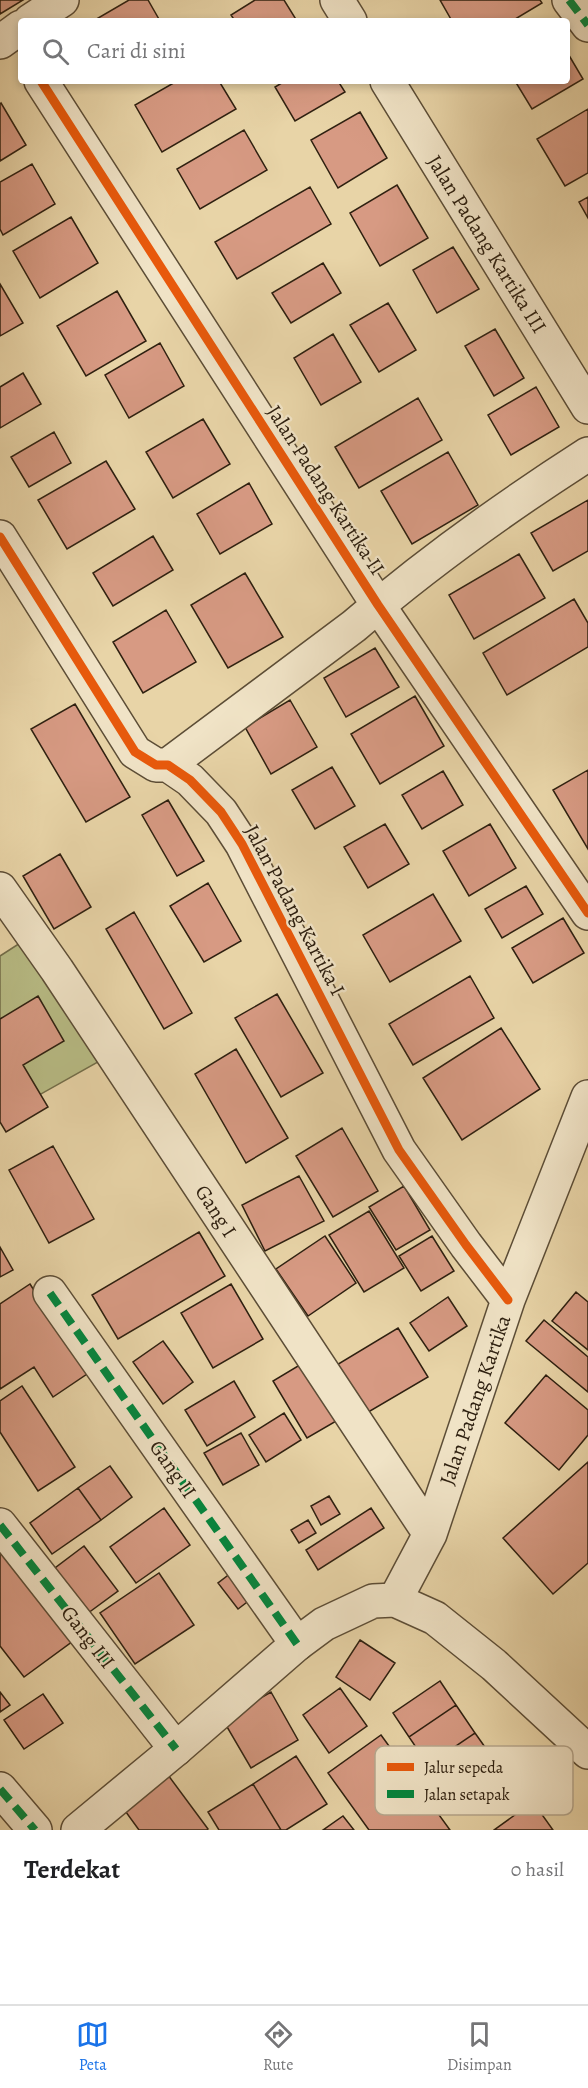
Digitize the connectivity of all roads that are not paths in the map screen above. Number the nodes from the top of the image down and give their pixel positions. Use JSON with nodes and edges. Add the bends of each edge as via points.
{"nodes":[{"id":1,"x":62,"y":0,"type":"edge"},
{"id":2,"x":337,"y":0,"type":"edge"},
{"id":3,"x":568,"y":0,"type":"edge"},
{"id":4,"x":39,"y":18,"type":"edge"},
{"id":5,"x":348,"y":18,"type":"edge"},
{"id":6,"x":588,"y":24,"type":"edge"},
{"id":7,"x":43,"y":84,"type":"edge"},
{"id":8,"x":389,"y":84,"type":"edge"},
{"id":9,"x":588,"y":407,"type":"edge"},
{"id":10,"x":588,"y":454,"type":"edge"},
{"id":11,"x":0,"y":537,"type":"edge"},
{"id":12,"x":378,"y":605,"type":"junction"},
{"id":13,"x":168,"y":765,"type":"junction"},
{"id":14,"x":0,"y":889,"type":"edge"},
{"id":15,"x":588,"y":913,"type":"edge"},
{"id":16,"x":588,"y":1097,"type":"edge"},
{"id":17,"x":50,"y":1293,"type":"dead end"},
{"id":18,"x":508,"y":1300,"type":"junction"},
{"id":19,"x":0,"y":1525,"type":"edge"},
{"id":20,"x":430,"y":1534,"type":"junction"},
{"id":21,"x":395,"y":1599,"type":"junction"},
{"id":22,"x":297,"y":1644,"type":"junction"},
{"id":23,"x":176,"y":1749,"type":"junction"},
{"id":24,"x":588,"y":1752,"type":"edge"},
{"id":25,"x":0,"y":1789,"type":"edge"},
{"id":26,"x":35,"y":1830,"type":"edge"},
{"id":27,"x":78,"y":1830,"type":"edge"}],
"edges":[{"from":1,"to":4,"type":"street"},
{"from":2,"to":5,"type":"street"},
{"from":3,"to":6,"type":"street"},
{"from":7,"to":12,"type":"street","name":"Jalan Padang Kartika II"},
{"from":8,"to":9,"type":"street","name":"Jalan Padang Kartika III"},
{"from":10,"to":12,"type":"street","via":[[512,503]]},
{"from":11,"to":13,"type":"street","name":"Jalan Padang Kartika I","via":[[135,752],[156,765]]},
{"from":12,"to":13,"type":"street"},
{"from":12,"to":15,"type":"street","name":"Jalan Padang Kartika II"},
{"from":13,"to":18,"type":"street","name":"Jalan Padang Kartika I","via":[[190,780],[221,812],[242,844],[399,1150]]},
{"from":14,"to":20,"type":"street","name":"Gang I"},
{"from":16,"to":18,"type":"street","name":"Jalan Padang Kartika"},
{"from":17,"to":22,"type":"street","name":"Gang II"},
{"from":18,"to":20,"type":"street","name":"Jalan Padang Kartika"},
{"from":19,"to":23,"type":"street","name":"Gang III"},
{"from":20,"to":21,"type":"street","name":"Jalan Padang Kartika"},
{"from":21,"to":22,"type":"street","via":[[373,1601],[324,1624]]},
{"from":21,"to":24,"type":"street","via":[[435,1618],[494,1665]]},
{"from":22,"to":23,"type":"street"},
{"from":23,"to":27,"type":"street"},
{"from":25,"to":26,"type":"street"}]}
